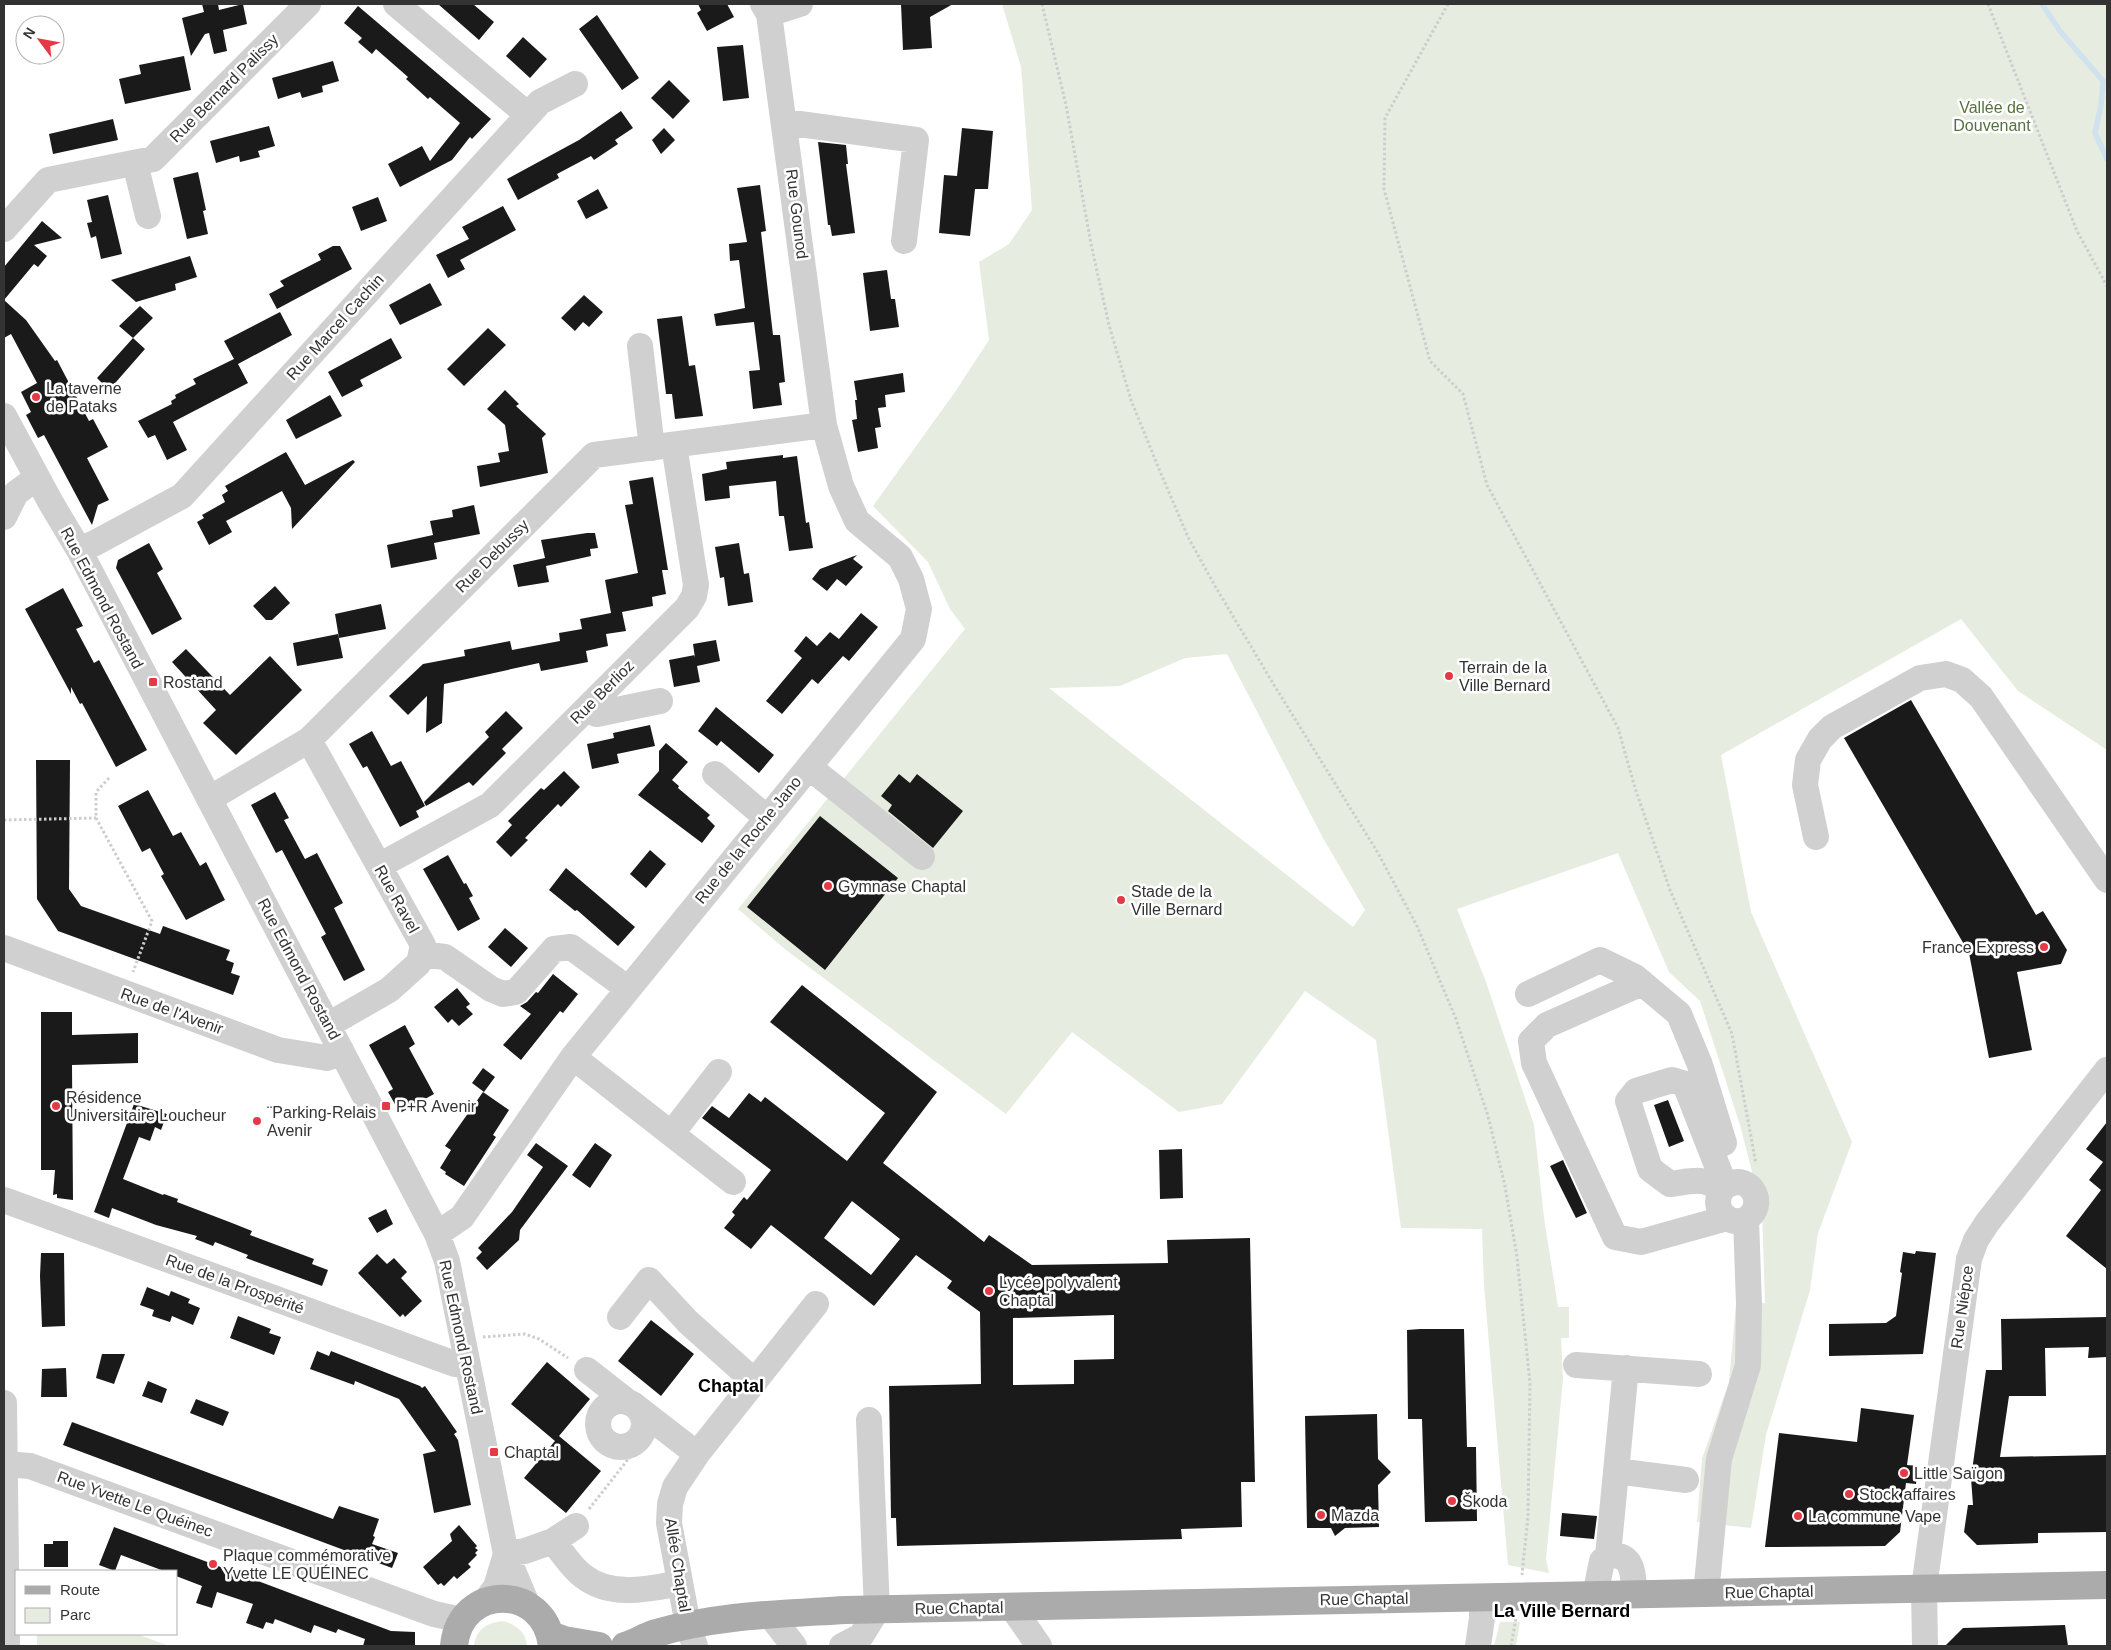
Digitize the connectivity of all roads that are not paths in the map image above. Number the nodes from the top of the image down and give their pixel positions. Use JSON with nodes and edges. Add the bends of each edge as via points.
{"nodes":[{"id":1,"x":308,"y":4,"type":"edge"},
{"id":2,"x":396,"y":4,"type":"edge"},
{"id":3,"x":800,"y":4,"type":"edge"},
{"id":4,"x":766,"y":9,"type":"edge"},
{"id":5,"x":575,"y":84,"type":"dead end"},
{"id":6,"x":528,"y":115,"type":"junction"},
{"id":7,"x":785,"y":122,"type":"junction"},
{"id":8,"x":135,"y":163,"type":"junction"},
{"id":9,"x":148,"y":216,"type":"dead end"},
{"id":10,"x":4,"y":229,"type":"edge"},
{"id":11,"x":904,"y":241,"type":"dead end"},
{"id":12,"x":640,"y":346,"type":"dead end"},
{"id":13,"x":4,"y":416,"type":"edge"},
{"id":14,"x":824,"y":425,"type":"junction"},
{"id":15,"x":663,"y":447,"type":"junction"},
{"id":16,"x":13,"y":458,"type":"edge"},
{"id":17,"x":37,"y":478,"type":"junction"},
{"id":18,"x":4,"y":517,"type":"edge"},
{"id":19,"x":79,"y":550,"type":"junction"},
{"id":20,"x":660,"y":701,"type":"dead end"},
{"id":21,"x":589,"y":706,"type":"junction"},
{"id":22,"x":309,"y":740,"type":"junction"},
{"id":23,"x":809,"y":767,"type":"junction"},
{"id":24,"x":715,"y":774,"type":"dead end"},
{"id":25,"x":209,"y":799,"type":"junction"},
{"id":26,"x":767,"y":818,"type":"junction"},
{"id":27,"x":1816,"y":837,"type":"dead end"},
{"id":28,"x":922,"y":857,"type":"dead end"},
{"id":29,"x":379,"y":866,"type":"junction"},
{"id":30,"x":2107,"y":880,"type":"edge"},
{"id":31,"x":4,"y":948,"type":"edge"},
{"id":32,"x":421,"y":954,"type":"junction"},
{"id":33,"x":1642,"y":983,"type":"junction"},
{"id":34,"x":627,"y":988,"type":"junction"},
{"id":35,"x":1528,"y":994,"type":"dead end"},
{"id":36,"x":328,"y":1025,"type":"junction"},
{"id":37,"x":342,"y":1050,"type":"junction"},
{"id":38,"x":573,"y":1057,"type":"junction"},
{"id":39,"x":2107,"y":1070,"type":"edge"},
{"id":40,"x":719,"y":1072,"type":"dead end"},
{"id":41,"x":672,"y":1133,"type":"junction"},
{"id":42,"x":733,"y":1182,"type":"dead end"},
{"id":43,"x":4,"y":1200,"type":"edge"},
{"id":44,"x":1737,"y":1219,"type":"junction"},
{"id":45,"x":437,"y":1234,"type":"junction"},
{"id":46,"x":816,"y":1304,"type":"dead end"},
{"id":47,"x":620,"y":1317,"type":"dead end"},
{"id":48,"x":465,"y":1350,"type":"junction"},
{"id":49,"x":1576,"y":1365,"type":"dead end"},
{"id":50,"x":1626,"y":1368,"type":"junction"},
{"id":51,"x":587,"y":1370,"type":"road end"},
{"id":52,"x":1699,"y":1374,"type":"dead end"},
{"id":53,"x":755,"y":1382,"type":"junction"},
{"id":54,"x":4,"y":1403,"type":"edge"},
{"id":55,"x":632,"y":1405,"type":"junction"},
{"id":56,"x":870,"y":1420,"type":"dead end"},
{"id":57,"x":697,"y":1454,"type":"junction"},
{"id":58,"x":5,"y":1464,"type":"edge"},
{"id":59,"x":1616,"y":1471,"type":"junction"},
{"id":60,"x":1686,"y":1480,"type":"dead end"},
{"id":61,"x":576,"y":1526,"type":"road end"},
{"id":62,"x":553,"y":1540,"type":"junction"},
{"id":63,"x":506,"y":1554,"type":"junction"},
{"id":64,"x":1608,"y":1555,"type":"junction"},
{"id":65,"x":680,"y":1583,"type":"junction"},
{"id":66,"x":2107,"y":1585,"type":"edge"},
{"id":67,"x":1924,"y":1588,"type":"junction"},
{"id":68,"x":1706,"y":1594,"type":"junction"},
{"id":69,"x":1595,"y":1595,"type":"junction"},
{"id":70,"x":1635,"y":1595,"type":"junction"},
{"id":71,"x":1482,"y":1597,"type":"junction"},
{"id":72,"x":485,"y":1602,"type":"junction"},
{"id":73,"x":527,"y":1604,"type":"junction"},
{"id":74,"x":1012,"y":1607,"type":"junction"},
{"id":75,"x":876,"y":1610,"type":"junction"},
{"id":76,"x":770,"y":1614,"type":"junction"},
{"id":77,"x":462,"y":1620,"type":"junction"},
{"id":78,"x":692,"y":1636,"type":"edge"},
{"id":79,"x":552,"y":1641,"type":"edge"},
{"id":80,"x":7,"y":1646,"type":"edge"},
{"id":81,"x":454,"y":1646,"type":"edge"},
{"id":82,"x":599,"y":1646,"type":"edge"},
{"id":83,"x":625,"y":1646,"type":"edge"},
{"id":84,"x":794,"y":1646,"type":"edge"},
{"id":85,"x":842,"y":1646,"type":"edge"},
{"id":86,"x":1039,"y":1646,"type":"edge"},
{"id":87,"x":1478,"y":1646,"type":"edge"},
{"id":88,"x":1925,"y":1646,"type":"edge"}],
"edges":[{"from":1,"to":8,"type":"street","name":"Rue Bernard Palissy","via":[[152,159]]},
{"from":2,"to":6,"type":"street"},
{"from":3,"to":4,"type":"street"},
{"from":4,"to":7,"type":"street","name":"Rue Gounod"},
{"from":5,"to":6,"type":"street","name":"Rue Marcel Cachin","via":[[540,102]]},
{"from":6,"to":19,"type":"street","name":"Rue Marcel Cachin","via":[[182,496]]},
{"from":7,"to":11,"type":"street","via":[[916,140]]},
{"from":7,"to":14,"type":"street","name":"Rue Gounod"},
{"from":8,"to":9,"type":"street"},
{"from":8,"to":10,"type":"street","name":"Rue Bernard Palissy","via":[[48,180]]},
{"from":12,"to":15,"type":"street"},
{"from":13,"to":16,"type":"street","name":"Rue Edmond Rostand"},
{"from":14,"to":15,"type":"street","name":"Rue Debussy"},
{"from":14,"to":23,"type":"street","name":"Rue de la Roche Jano","via":[[841,486],[857,521],[900,557],[911,579],[919,609],[914,639]]},
{"from":15,"to":21,"type":"street","name":"Rue Berlioz","via":[[696,585],[694,596],[687,608]]},
{"from":15,"to":22,"type":"street","name":"Rue Debussy","via":[[594,455]]},
{"from":16,"to":17,"type":"street","name":"Rue Edmond Rostand"},
{"from":17,"to":18,"type":"street","via":[[16,493]]},
{"from":17,"to":19,"type":"street","name":"Rue Edmond Rostand"},
{"from":19,"to":25,"type":"street","name":"Rue Edmond Rostand"},
{"from":20,"to":21,"type":"street","via":[[597,714]]},
{"from":21,"to":29,"type":"street","name":"Rue Berlioz","via":[[490,805]]},
{"from":22,"to":25,"type":"street","name":"Rue Debussy"},
{"from":22,"to":29,"type":"street","name":"Rue Ravel"},
{"from":23,"to":26,"type":"street","name":"Rue de la Roche Jano"},
{"from":23,"to":28,"type":"street"},
{"from":24,"to":26,"type":"street"},
{"from":25,"to":36,"type":"street","name":"Rue Edmond Rostand"},
{"from":26,"to":34,"type":"street","name":"Rue de la Roche Jano"},
{"from":27,"to":30,"type":"street","via":[[1805,786],[1808,760],[1820,739],[1832,726],[1920,678],[1946,674],[1962,680],[1980,697]]},
{"from":29,"to":32,"type":"street","name":"Rue Ravel","via":[[423,945]]},
{"from":31,"to":37,"type":"street","name":"Rue de l'Avenir","via":[[278,1050],[327,1058]]},
{"from":32,"to":34,"type":"street","via":[[445,957],[491,989],[504,994],[516,992],[554,950],[571,947]]},
{"from":32,"to":36,"type":"street","name":"Rue Ravel","via":[[419,963],[388,990]]},
{"from":33,"to":35,"type":"street","via":[[1635,976],[1600,960]]},
{"from":33,"to":44,"type":"street","via":[[1679,1014],[1700,1065],[1739,1179],[1720,1191],[1717,1202],[1722,1214]]},
{"from":33,"to":44,"type":"street","via":[[1547,1025],[1531,1041],[1534,1063],[1615,1237],[1641,1242]]},
{"from":34,"to":38,"type":"street","name":"Rue de la Roche Jano"},
{"from":36,"to":37,"type":"street","name":"Rue Edmond Rostand"},
{"from":37,"to":45,"type":"street","name":"Rue Edmond Rostand"},
{"from":38,"to":41,"type":"street"},
{"from":38,"to":45,"type":"street","name":"Rue de la Roche Jano","via":[[462,1217]]},
{"from":39,"to":67,"type":"street","name":"Rue Niépce","via":[[1987,1223],[1969,1259]]},
{"from":40,"to":41,"type":"street"},
{"from":41,"to":42,"type":"street"},
{"from":43,"to":48,"type":"street","name":"Rue de la Prospérité","via":[[455,1364]]},
{"from":44,"to":68,"type":"street","via":[[1749,1304],[1748,1365],[1719,1459]]},
{"from":45,"to":48,"type":"street","name":"Rue Edmond Rostand","via":[[447,1261]]},
{"from":46,"to":53,"type":"street","name":"Allée Chaptal"},
{"from":47,"to":53,"type":"street","via":[[649,1280],[688,1322]]},
{"from":48,"to":63,"type":"street","name":"Rue Edmond Rostand"},
{"from":49,"to":50,"type":"street"},
{"from":50,"to":52,"type":"street"},
{"from":50,"to":59,"type":"street"},
{"from":51,"to":55,"type":"street"},
{"from":53,"to":57,"type":"street","name":"Allée Chaptal"},
{"from":54,"to":58,"type":"street"},
{"from":55,"to":55,"type":"street","via":[[643,1419],[644,1426],[638,1440],[617,1447],[604,1440],[599,1418],[607,1406],[621,1401]]},
{"from":55,"to":57,"type":"street"},
{"from":56,"to":75,"type":"street"},
{"from":57,"to":65,"type":"street","name":"Allée Chaptal","via":[[675,1487],[670,1504],[669,1523]]},
{"from":58,"to":77,"type":"street","name":"Rue Yvette Le Quéinec","via":[[43,1470],[434,1614]]},
{"from":58,"to":80,"type":"street"},
{"from":59,"to":60,"type":"street"},
{"from":59,"to":64,"type":"street"},
{"from":61,"to":62,"type":"street"},
{"from":62,"to":63,"type":"street","via":[[525,1551]]},
{"from":62,"to":65,"type":"street","via":[[583,1576],[597,1584],[645,1590]]},
{"from":63,"to":72,"type":"street","name":"Rue Edmond Rostand","via":[[496,1587]]},
{"from":63,"to":73,"type":"street","name":"Rue Edmond Rostand"},
{"from":64,"to":69,"type":"street","via":[[1602,1561]]},
{"from":64,"to":70,"type":"street","via":[[1618,1555],[1631,1566]]},
{"from":65,"to":78,"type":"street","name":"Allée Chaptal"},
{"from":66,"to":67,"type":"main road","name":"Rue Chaptal"},
{"from":67,"to":68,"type":"main road","name":"Rue Chaptal"},
{"from":67,"to":88,"type":"street","name":"Rue Niépce"},
{"from":68,"to":70,"type":"main road","name":"Rue Chaptal"},
{"from":69,"to":70,"type":"main road","name":"Rue Chaptal"},
{"from":69,"to":71,"type":"main road","name":"Rue Chaptal"},
{"from":71,"to":74,"type":"main road","name":"Rue Chaptal"},
{"from":71,"to":87,"type":"street"},
{"from":72,"to":73,"type":"main road","via":[[499,1598]]},
{"from":72,"to":77,"type":"main road"},
{"from":73,"to":79,"type":"main road","via":[[542,1618]]},
{"from":74,"to":75,"type":"main road","name":"Rue Chaptal"},
{"from":74,"to":86,"type":"street"},
{"from":75,"to":76,"type":"main road","name":"Rue Chaptal"},
{"from":75,"to":85,"type":"street","via":[[861,1636]]},
{"from":76,"to":78,"type":"main road","name":"Rue Chaptal"},
{"from":76,"to":84,"type":"street"},
{"from":77,"to":81,"type":"main road"},
{"from":78,"to":83,"type":"main road","name":"Rue Chaptal","via":[[654,1634]]},
{"from":79,"to":82,"type":"main road"}]}
